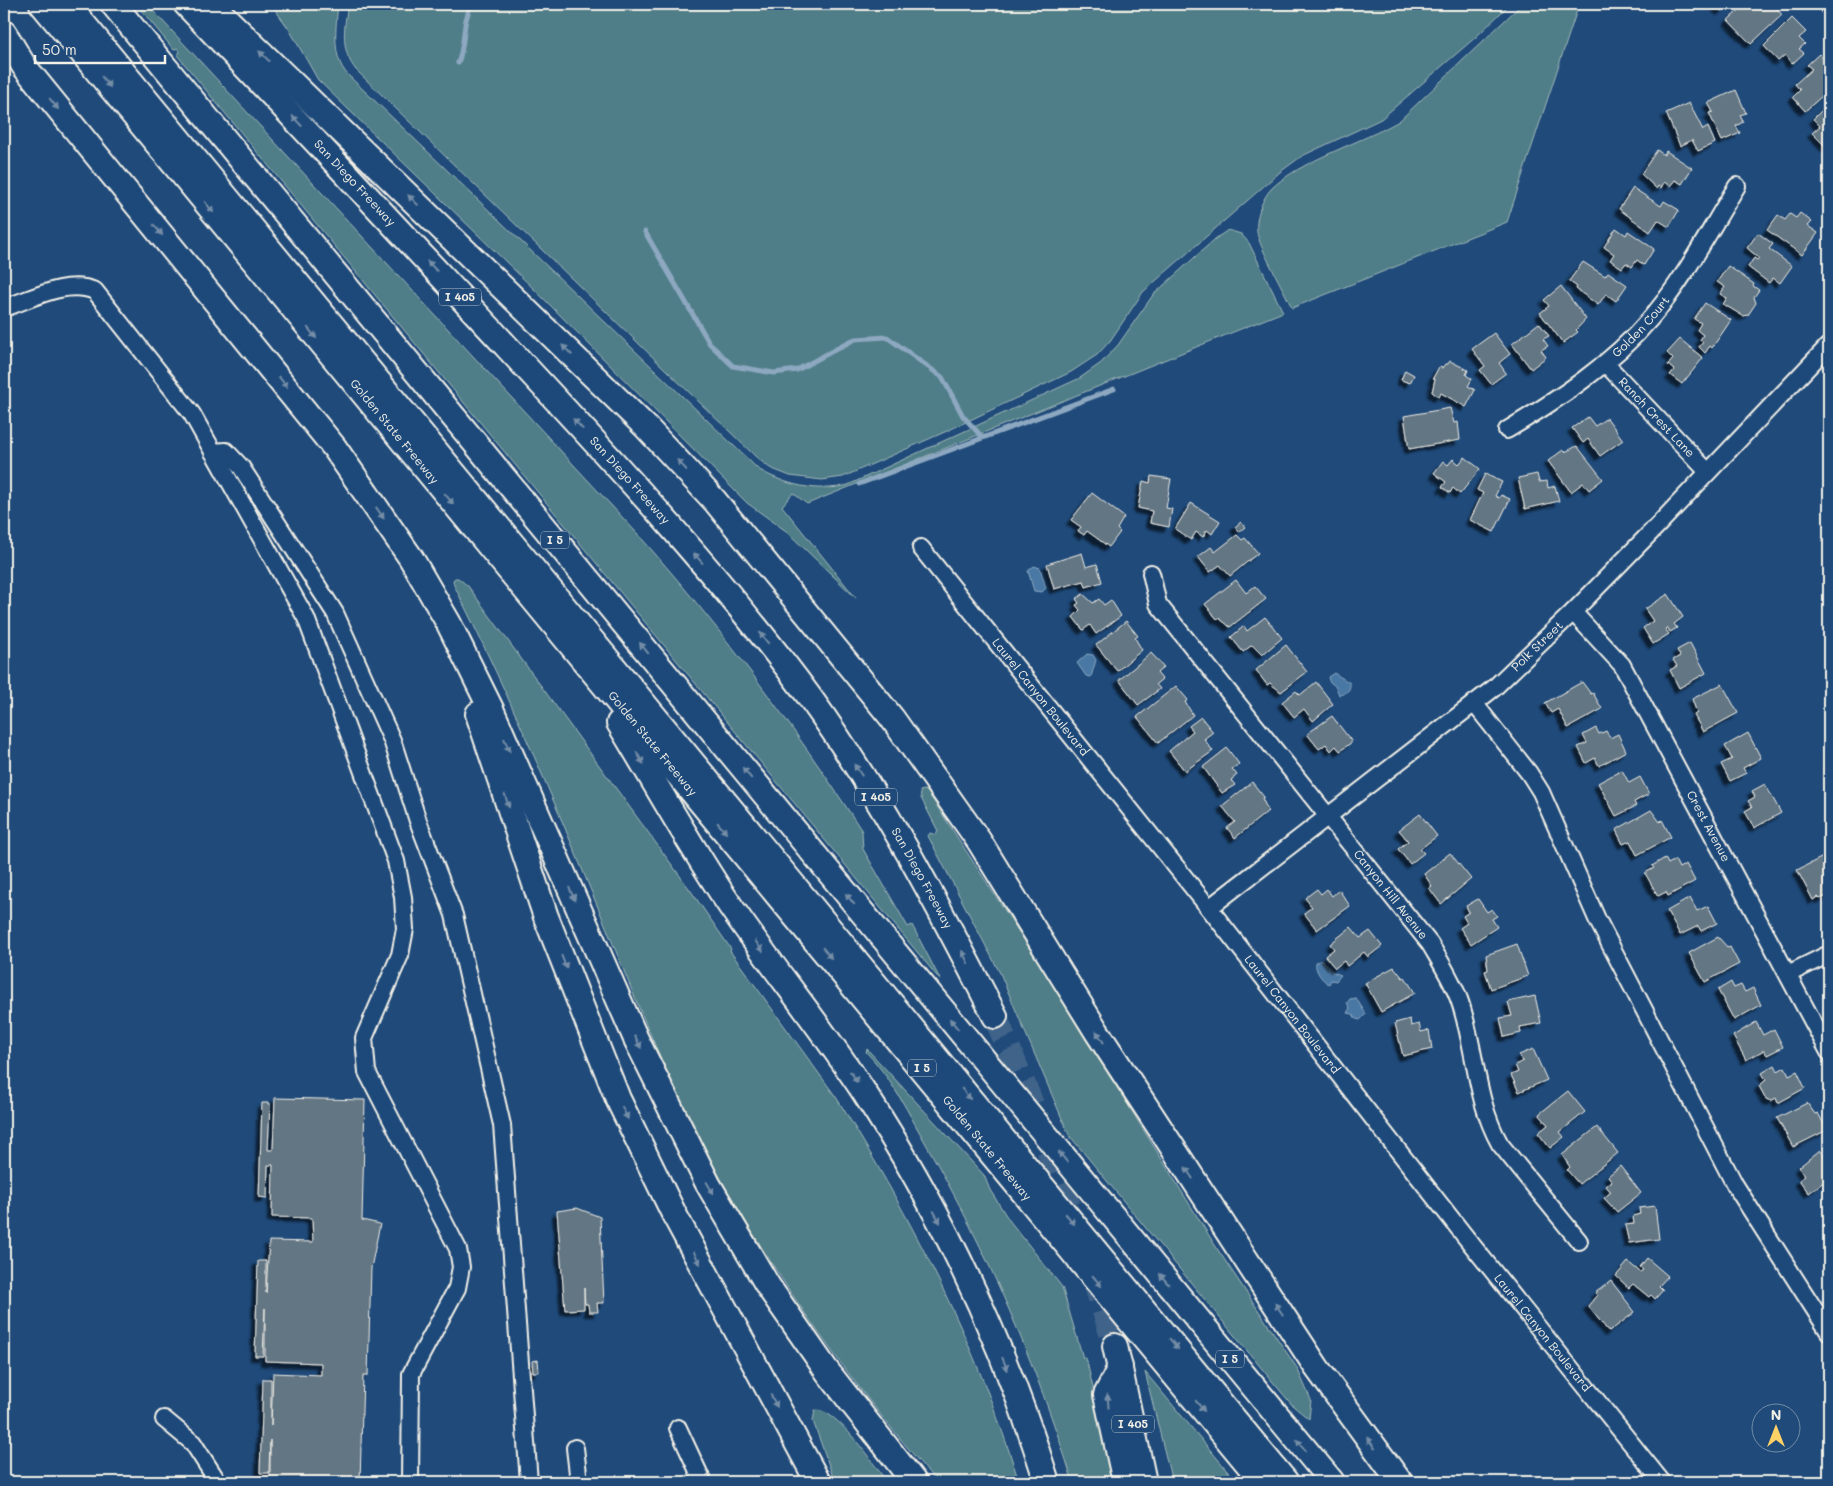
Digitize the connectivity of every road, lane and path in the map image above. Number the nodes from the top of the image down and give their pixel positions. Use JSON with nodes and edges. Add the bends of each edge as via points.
{"nodes":[{"id":1,"x":42,"y":4,"type":"edge"},
{"id":2,"x":67,"y":4,"type":"edge"},
{"id":3,"x":83,"y":4,"type":"edge"},
{"id":4,"x":114,"y":4,"type":"edge"},
{"id":5,"x":186,"y":4,"type":"edge"},
{"id":6,"x":210,"y":4,"type":"edge"},
{"id":7,"x":1826,"y":4,"type":"edge"},
{"id":8,"x":1829,"y":6,"type":"edge"},
{"id":9,"x":4,"y":33,"type":"edge"},
{"id":10,"x":1737,"y":186,"type":"dead end"},
{"id":11,"x":4,"y":308,"type":"edge"},
{"id":12,"x":1829,"y":345,"type":"edge"},
{"id":13,"x":1605,"y":363,"type":"junction"},
{"id":14,"x":1506,"y":430,"type":"dead end"},
{"id":15,"x":213,"y":452,"type":"junction"},
{"id":16,"x":1708,"y":472,"type":"junction"},
{"id":17,"x":921,"y":548,"type":"dead end"},
{"id":18,"x":1151,"y":574,"type":"dead end"},
{"id":19,"x":1573,"y":612,"type":"junction"},
{"id":20,"x":448,"y":622,"type":"junction"},
{"id":21,"x":578,"y":657,"type":"junction"},
{"id":22,"x":1474,"y":703,"type":"junction"},
{"id":23,"x":1327,"y":818,"type":"junction"},
{"id":24,"x":1209,"y":908,"type":"junction"},
{"id":25,"x":1829,"y":954,"type":"edge"},
{"id":26,"x":1788,"y":974,"type":"junction"},
{"id":27,"x":995,"y":1016,"type":"tunnel mouth"},
{"id":28,"x":1829,"y":1052,"type":"edge"},
{"id":29,"x":996,"y":1076,"type":"junction"},
{"id":30,"x":1579,"y":1241,"type":"dead end"},
{"id":31,"x":1829,"y":1332,"type":"edge"},
{"id":32,"x":164,"y":1419,"type":"dead end"},
{"id":33,"x":678,"y":1428,"type":"dead end"},
{"id":34,"x":575,"y":1448,"type":"dead end"},
{"id":35,"x":218,"y":1482,"type":"edge"},
{"id":36,"x":410,"y":1482,"type":"edge"},
{"id":37,"x":529,"y":1482,"type":"edge"},
{"id":38,"x":579,"y":1482,"type":"edge"},
{"id":39,"x":703,"y":1482,"type":"edge"},
{"id":40,"x":818,"y":1482,"type":"edge"},
{"id":41,"x":914,"y":1482,"type":"edge"},
{"id":42,"x":1047,"y":1482,"type":"edge"},
{"id":43,"x":1125,"y":1482,"type":"edge"},
{"id":44,"x":1144,"y":1482,"type":"edge"},
{"id":45,"x":1263,"y":1482,"type":"edge"},
{"id":46,"x":1286,"y":1482,"type":"edge"},
{"id":47,"x":1332,"y":1482,"type":"edge"},
{"id":48,"x":1400,"y":1482,"type":"edge"},
{"id":49,"x":1662,"y":1482,"type":"edge"}],
"edges":[{"from":1,"to":21,"type":"highway","name":"Golden State Freeway","number":"I 5","one_way":true},
{"from":2,"to":46,"type":"highway","one_way":true},
{"from":3,"to":29,"type":"highway","via":[[957,1062]]},
{"from":29,"to":4,"type":"highway","number":"I 5","one_way":true},
{"from":27,"to":5,"type":"highway","name":"San Diego Freeway","number":"I 405","one_way":true,"via":[[884,809],[812,701],[730,594],[558,402]]},
{"from":48,"to":6,"type":"highway","one_way":true,"via":[[1312,1359],[1097,1032],[979,842],[892,718],[714,501],[646,427]]},
{"from":7,"to":8,"type":"street"},
{"from":9,"to":20,"type":"highway","one_way":true,"via":[[24,66],[58,109],[334,447],[411,558]]},
{"from":10,"to":13,"type":"street","name":"Golden Court","via":[[1650,320]]},
{"from":11,"to":15,"type":"street","via":[[71,286],[84,286],[95,291],[192,414]]},
{"from":12,"to":16,"type":"street","name":"Polk Street"},
{"from":13,"to":14,"type":"street","name":"Golden Court"},
{"from":13,"to":16,"type":"street","name":"Ranch Crest Lane"},
{"from":15,"to":36,"type":"street","via":[[306,618],[396,861],[403,897],[405,929],[400,955],[364,1038],[367,1072],[458,1249],[461,1267],[457,1288],[411,1374]]},
{"from":15,"to":37,"type":"street","via":[[226,451],[241,467],[335,613],[392,740],[418,821],[454,915],[502,1125]]},
{"from":16,"to":19,"type":"street","name":"Polk Street"},
{"from":17,"to":24,"type":"street","name":"Laurel Canyon Boulevard"},
{"from":18,"to":23,"type":"street","name":"Canyon Hill Avenue","via":[[1158,604]]},
{"from":19,"to":22,"type":"street","name":"Polk Street"},
{"from":19,"to":26,"type":"street","name":"Crest Avenue","via":[[1622,666]]},
{"from":20,"to":40,"type":"highway","one_way":true,"via":[[546,917],[618,1099],[674,1214]]},
{"from":20,"to":41,"type":"highway","one_way":true,"via":[[495,718],[636,1039],[708,1184],[784,1309],[832,1378]]},
{"from":21,"to":42,"type":"highway","one_way":true,"via":[[730,906],[862,1088],[902,1153],[978,1299],[1031,1430]]},
{"from":21,"to":45,"type":"highway","name":"Golden State Freeway","number":"I 5","one_way":true,"via":[[867,1001]]},
{"from":22,"to":23,"type":"street","name":"Polk Street"},
{"from":22,"to":31,"type":"street","via":[[1530,773],[1541,792],[1597,919],[1735,1185]]},
{"from":23,"to":24,"type":"street","name":"Polk Street"},
{"from":23,"to":30,"type":"street","name":"Canyon Hill Avenue","via":[[1430,944],[1460,1003],[1490,1127],[1500,1144]]},
{"from":24,"to":49,"type":"street","name":"Laurel Canyon Boulevard","via":[[1458,1228]]},
{"from":25,"to":26,"type":"street"},
{"from":26,"to":28,"type":"street","name":"Crest Avenue"},
{"from":47,"to":29,"type":"highway","number":"I 5","one_way":true},
{"from":32,"to":35,"type":"street","via":[[193,1443]]},
{"from":33,"to":39,"type":"street"},
{"from":34,"to":38,"type":"street"},
{"from":43,"to":44,"type":"highway","number":"I 405","one_way":true,"via":[[1106,1395],[1118,1356]]}]}
